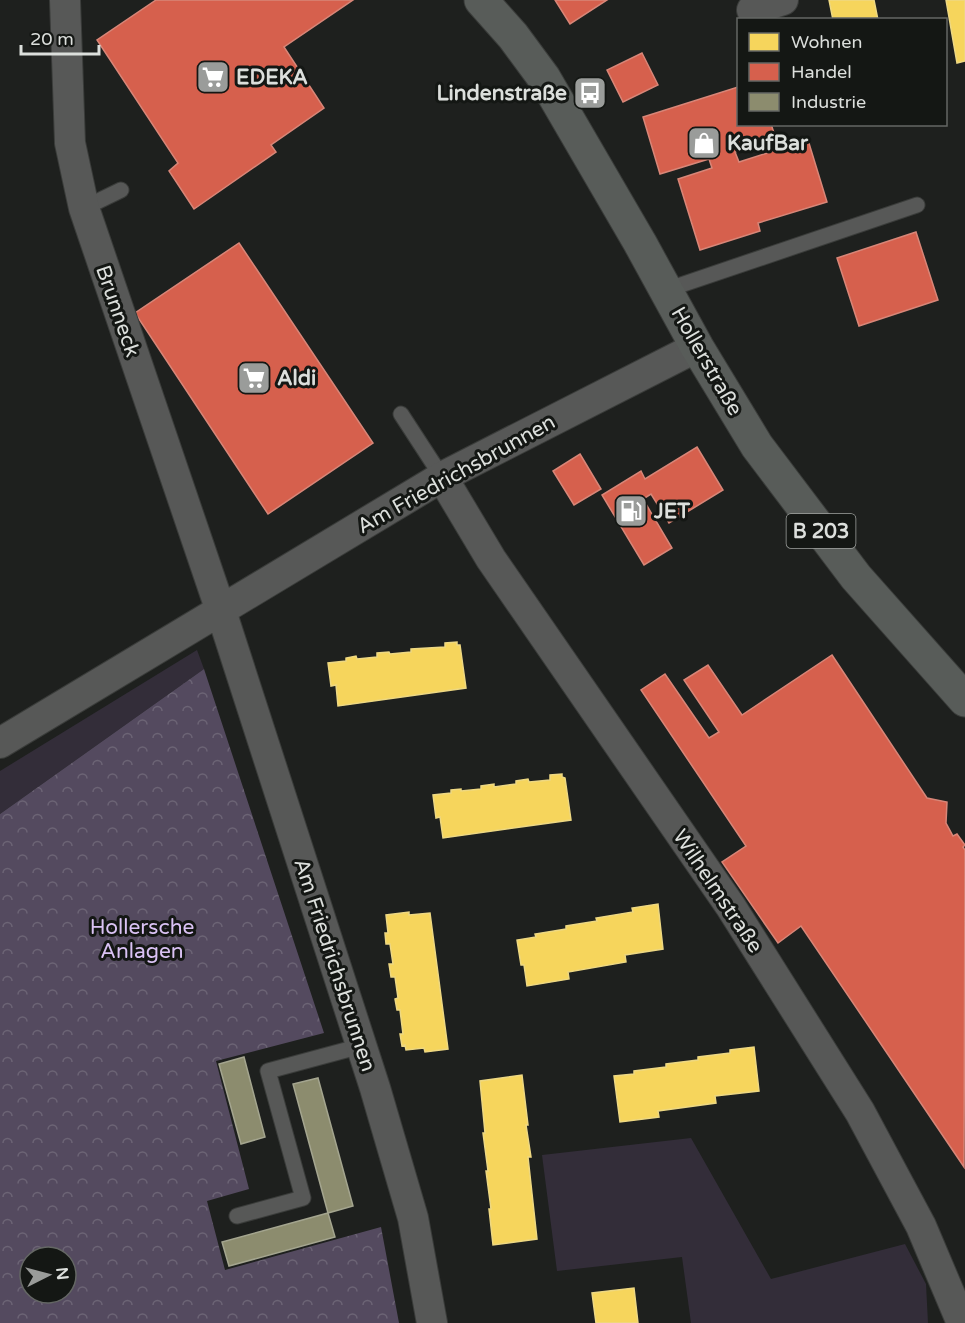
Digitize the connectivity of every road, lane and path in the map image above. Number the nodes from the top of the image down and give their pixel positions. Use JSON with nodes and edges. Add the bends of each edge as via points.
{"nodes":[{"id":1,"x":65,"y":0,"type":"edge"},
{"id":2,"x":481,"y":0,"type":"edge"},
{"id":3,"x":783,"y":0,"type":"edge"},
{"id":4,"x":752,"y":10,"type":"dead end"},
{"id":5,"x":121,"y":190,"type":"dead end"},
{"id":6,"x":917,"y":205,"type":"dead end"},
{"id":7,"x":84,"y":208,"type":"junction"},
{"id":8,"x":666,"y":290,"type":"junction"},
{"id":9,"x":697,"y":347,"type":"junction"},
{"id":10,"x":401,"y":414,"type":"dead end"},
{"id":11,"x":442,"y":477,"type":"junction"},
{"id":12,"x":221,"y":611,"type":"junction"},
{"id":13,"x":965,"y":700,"type":"edge"},
{"id":14,"x":0,"y":742,"type":"edge"},
{"id":15,"x":361,"y":1046,"type":"junction"},
{"id":16,"x":237,"y":1216,"type":"dead end"},
{"id":17,"x":432,"y":1323,"type":"edge"},
{"id":18,"x":962,"y":1323,"type":"edge"}],
"edges":[{"from":1,"to":7,"type":"street","name":"Brunneck","via":[[70,143]]},
{"from":2,"to":8,"type":"main road","name":"Hollerstraße","number":"B 203","via":[[544,78]]},
{"from":3,"to":4,"type":"street"},
{"from":5,"to":7,"type":"lane"},
{"from":6,"to":8,"type":"lane"},
{"from":7,"to":12,"type":"street","name":"Brunneck"},
{"from":8,"to":9,"type":"main road","name":"Hollerstraße","number":"B 203"},
{"from":9,"to":11,"type":"street","name":"Am Friedrichsbrunnen"},
{"from":9,"to":13,"type":"main road","name":"Hollerstraße","number":"B 203","via":[[757,447],[856,577]]},
{"from":10,"to":11,"type":"lane"},
{"from":11,"to":12,"type":"street","name":"Am Friedrichsbrunnen"},
{"from":11,"to":18,"type":"street","name":"Wilhelmstraße","via":[[491,559],[731,907],[860,1112],[921,1226]]},
{"from":12,"to":14,"type":"street","name":"Am Friedrichsbrunnen"},
{"from":12,"to":15,"type":"street","name":"Am Friedrichsbrunnen"},
{"from":15,"to":16,"type":"lane","via":[[268,1071],[303,1198]]},
{"from":15,"to":17,"type":"street","name":"Am Friedrichsbrunnen","via":[[413,1218]]}]}
